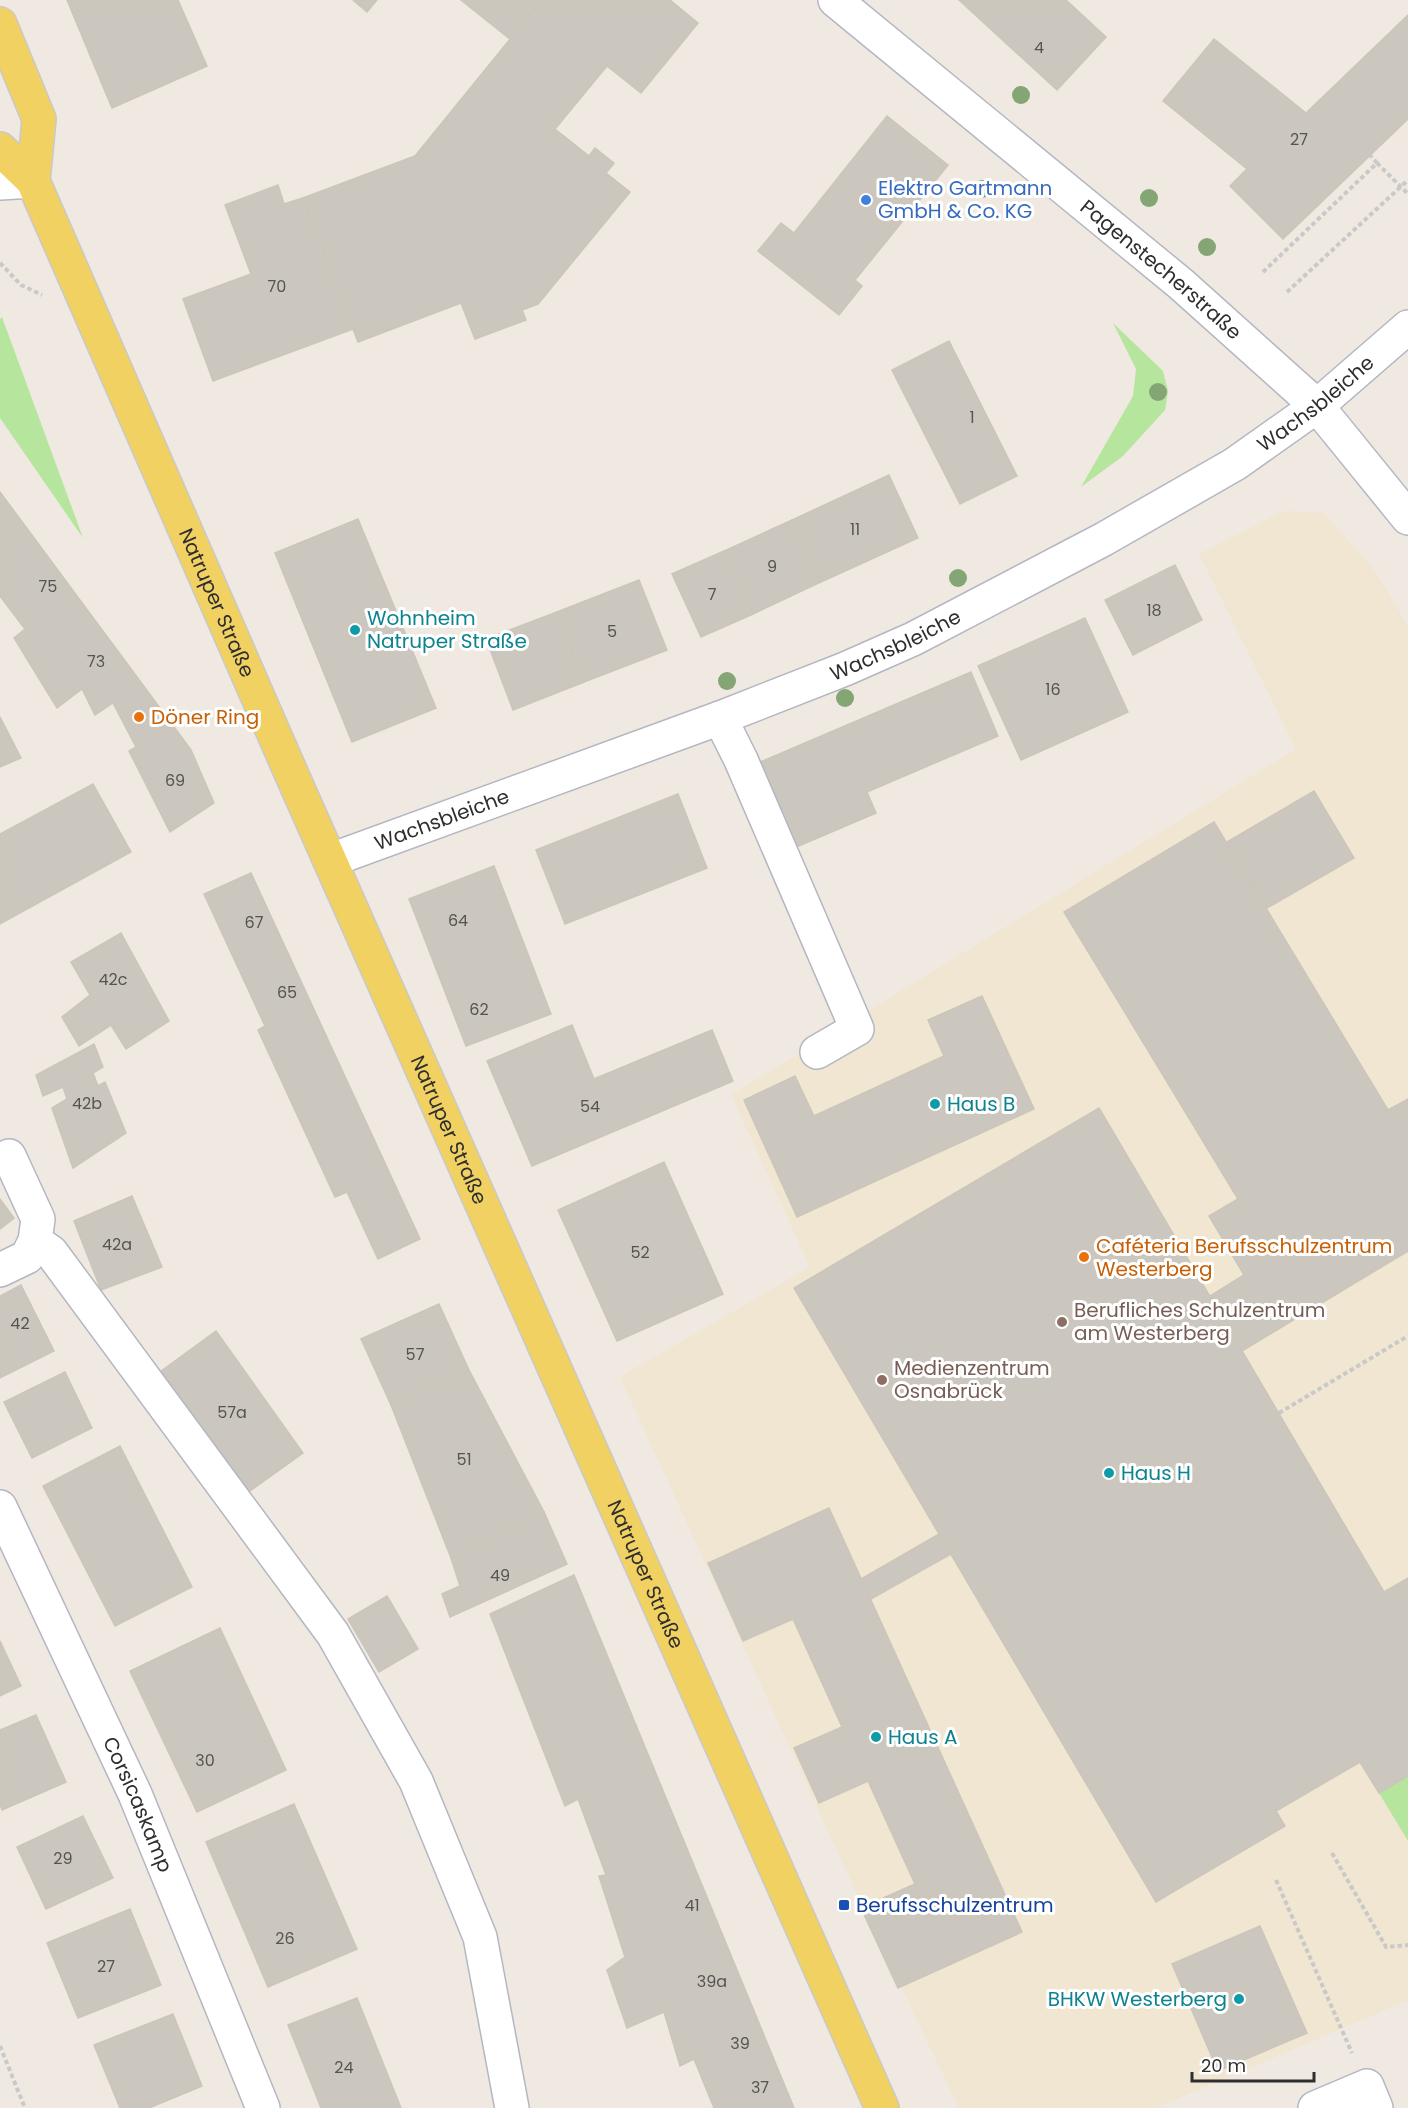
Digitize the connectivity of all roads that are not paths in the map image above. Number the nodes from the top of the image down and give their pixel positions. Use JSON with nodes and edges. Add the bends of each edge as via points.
{"nodes":[{"id":1,"x":835,"y":0,"type":"edge"},
{"id":2,"x":0,"y":24,"type":"edge"},
{"id":3,"x":0,"y":148,"type":"edge"},
{"id":4,"x":33,"y":181,"type":"junction"},
{"id":5,"x":0,"y":183,"type":"edge"},
{"id":6,"x":1408,"y":327,"type":"edge"},
{"id":7,"x":1317,"y":406,"type":"junction"},
{"id":8,"x":1408,"y":518,"type":"edge"},
{"id":9,"x":720,"y":718,"type":"junction"},
{"id":10,"x":331,"y":860,"type":"junction"},
{"id":11,"x":817,"y":1052,"type":"dead end"},
{"id":12,"x":9,"y":1156,"type":"dead end"},
{"id":13,"x":35,"y":1241,"type":"junction"},
{"id":14,"x":0,"y":1270,"type":"edge"},
{"id":15,"x":0,"y":1507,"type":"edge"},
{"id":16,"x":1371,"y":2097,"type":"edge"},
{"id":17,"x":263,"y":2108,"type":"edge"},
{"id":18,"x":512,"y":2108,"type":"edge"},
{"id":19,"x":882,"y":2108,"type":"edge"},
{"id":20,"x":1315,"y":2108,"type":"edge"}],
"edges":[{"from":1,"to":7,"type":"street","name":"Pagenstecherstraße","via":[[1172,277]]},
{"from":2,"to":4,"type":"main road","via":[[39,119]]},
{"from":3,"to":4,"type":"main road"},
{"from":4,"to":5,"type":"street"},
{"from":4,"to":10,"type":"main road","name":"Natruper Straße"},
{"from":6,"to":7,"type":"street","name":"Wachsbleiche"},
{"from":7,"to":8,"type":"street","name":"Pagenstecherstraße"},
{"from":7,"to":9,"type":"street","name":"Wachsbleiche","via":[[1235,464],[1030,578],[913,639]]},
{"from":9,"to":10,"type":"street","name":"Wachsbleiche"},
{"from":9,"to":11,"type":"street","via":[[857,1029]]},
{"from":10,"to":19,"type":"main road","name":"Natruper Straße"},
{"from":12,"to":13,"type":"street","via":[[38,1219]]},
{"from":13,"to":14,"type":"street","via":[[27,1257]]},
{"from":13,"to":18,"type":"street","via":[[51,1252],[333,1634],[416,1781],[480,1937]]},
{"from":15,"to":17,"type":"street","name":"Corsicaskamp","via":[[135,1794]]},
{"from":16,"to":20,"type":"street"}]}
